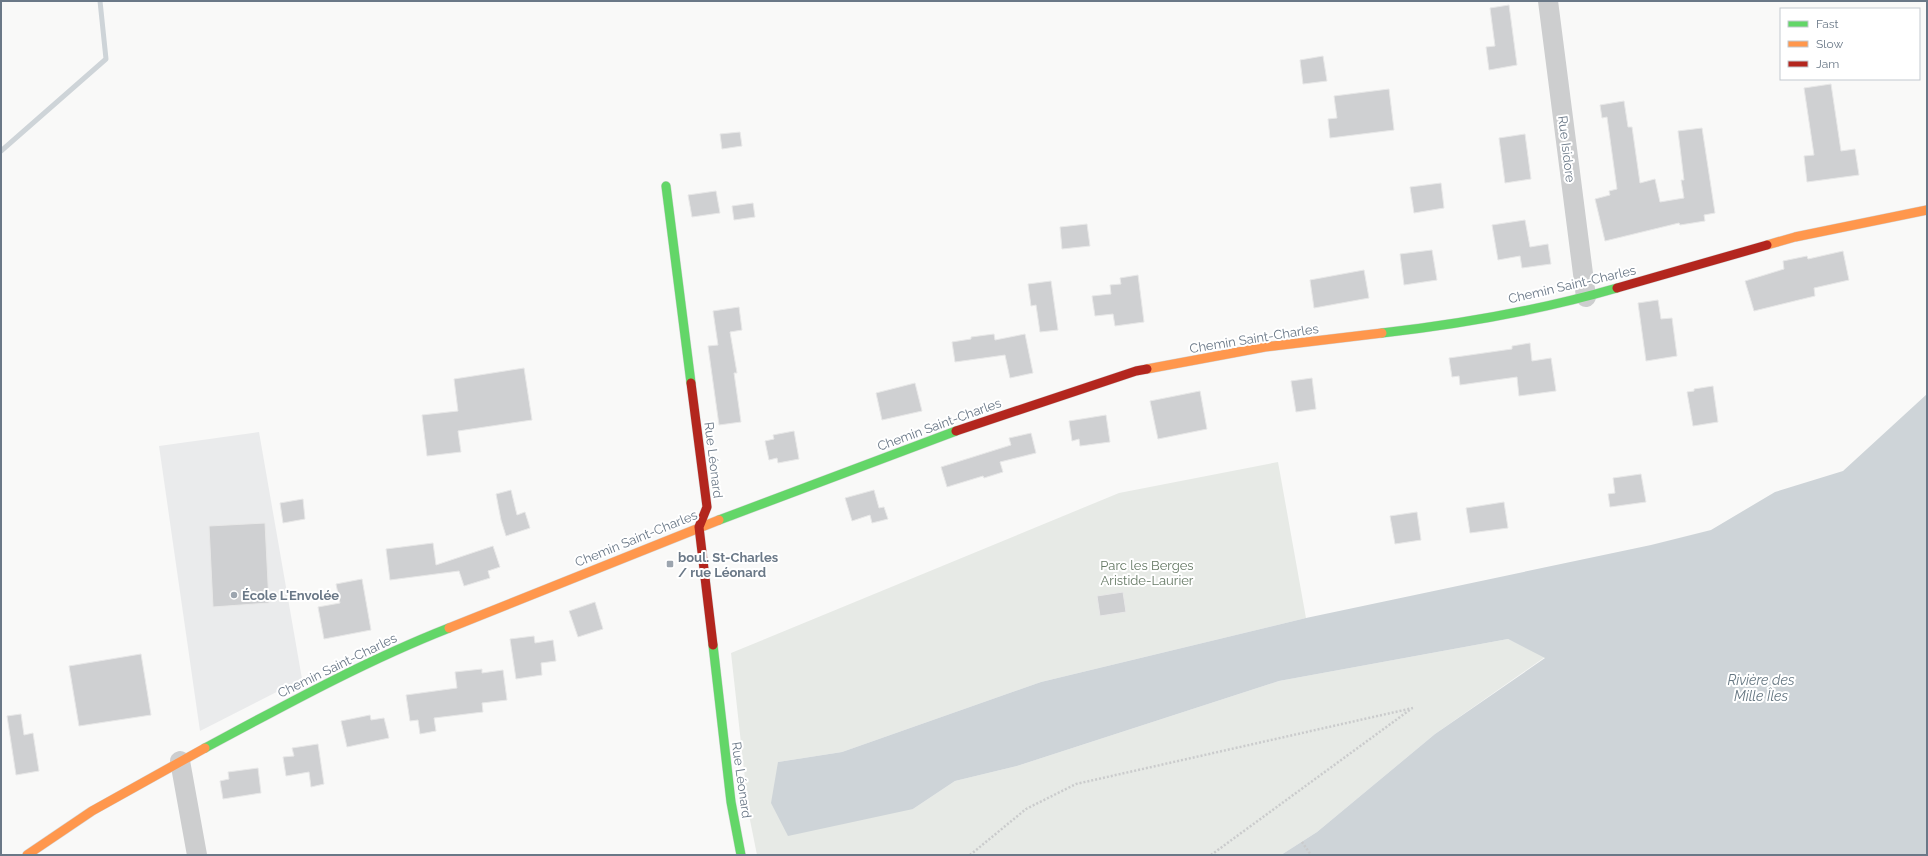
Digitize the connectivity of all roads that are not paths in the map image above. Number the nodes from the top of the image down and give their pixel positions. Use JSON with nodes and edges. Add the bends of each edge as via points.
{"nodes":[{"id":1,"x":1548,"y":1,"type":"edge"},
{"id":2,"x":666,"y":186,"type":"dead end"},
{"id":3,"x":1927,"y":210,"type":"edge"},
{"id":4,"x":1586,"y":297,"type":"junction"},
{"id":5,"x":699,"y":527,"type":"junction"},
{"id":6,"x":180,"y":761,"type":"junction"},
{"id":7,"x":26,"y":855,"type":"edge"},
{"id":8,"x":197,"y":855,"type":"edge"},
{"id":9,"x":741,"y":855,"type":"edge"}],
"edges":[{"from":1,"to":4,"type":"street","name":"Rue Isidore"},
{"from":2,"to":5,"type":"main road","name":"Rue Léonard","via":[[707,507]]},
{"from":3,"to":4,"type":"main road","name":"Chemin Saint-Charles","via":[[1796,237]]},
{"from":4,"to":5,"type":"main road","name":"Chemin Saint-Charles","via":[[1411,330],[1265,347],[1136,372],[988,419]]},
{"from":5,"to":6,"type":"main road","name":"Chemin Saint-Charles","via":[[415,641],[311,691]]},
{"from":5,"to":9,"type":"main road","name":"Rue Léonard","via":[[731,802]]},
{"from":6,"to":7,"type":"main road","name":"Chemin Saint-Charles","via":[[92,811]]},
{"from":6,"to":8,"type":"street"}]}
